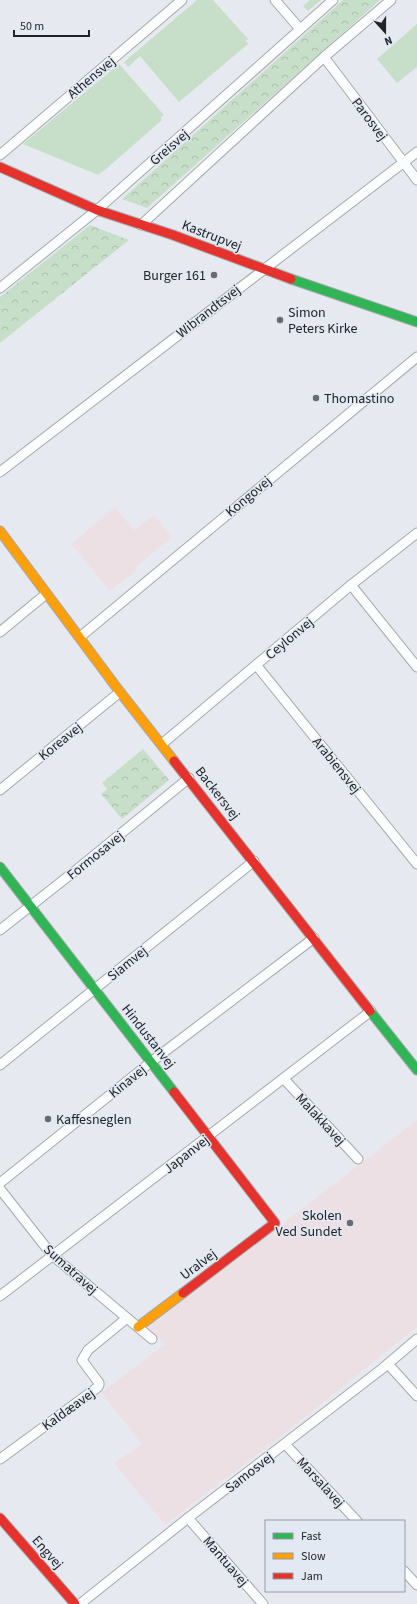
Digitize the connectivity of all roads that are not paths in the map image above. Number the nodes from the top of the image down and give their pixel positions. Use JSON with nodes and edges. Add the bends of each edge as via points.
{"nodes":[{"id":1,"x":182,"y":0,"type":"edge"},
{"id":2,"x":275,"y":0,"type":"edge"},
{"id":3,"x":333,"y":0,"type":"edge"},
{"id":4,"x":391,"y":0,"type":"edge"},
{"id":5,"x":300,"y":29,"type":"junction"},
{"id":6,"x":324,"y":58,"type":"junction"},
{"id":7,"x":417,"y":152,"type":"edge"},
{"id":8,"x":0,"y":155,"type":"edge"},
{"id":9,"x":404,"y":162,"type":"junction"},
{"id":10,"x":0,"y":167,"type":"edge"},
{"id":11,"x":417,"y":180,"type":"edge"},
{"id":12,"x":97,"y":210,"type":"junction"},
{"id":13,"x":141,"y":225,"type":"junction"},
{"id":14,"x":263,"y":269,"type":"junction"},
{"id":15,"x":0,"y":288,"type":"edge"},
{"id":16,"x":417,"y":322,"type":"edge"},
{"id":17,"x":417,"y":356,"type":"edge"},
{"id":18,"x":0,"y":472,"type":"edge"},
{"id":19,"x":0,"y":531,"type":"edge"},
{"id":20,"x":417,"y":533,"type":"edge"},
{"id":21,"x":351,"y":585,"type":"junction"},
{"id":22,"x":46,"y":594,"type":"junction"},
{"id":23,"x":0,"y":632,"type":"edge"},
{"id":24,"x":80,"y":637,"type":"junction"},
{"id":25,"x":257,"y":666,"type":"junction"},
{"id":26,"x":417,"y":667,"type":"edge"},
{"id":27,"x":120,"y":692,"type":"junction"},
{"id":28,"x":162,"y":744,"type":"junction"},
{"id":29,"x":189,"y":778,"type":"junction"},
{"id":30,"x":0,"y":790,"type":"edge"},
{"id":31,"x":254,"y":861,"type":"junction"},
{"id":32,"x":417,"y":864,"type":"edge"},
{"id":33,"x":0,"y":867,"type":"edge"},
{"id":34,"x":30,"y":906,"type":"junction"},
{"id":35,"x":0,"y":930,"type":"edge"},
{"id":36,"x":314,"y":938,"type":"junction"},
{"id":37,"x":94,"y":989,"type":"junction"},
{"id":38,"x":371,"y":1011,"type":"junction"},
{"id":39,"x":417,"y":1054,"type":"edge"},
{"id":40,"x":409,"y":1060,"type":"junction"},
{"id":41,"x":151,"y":1062,"type":"junction"},
{"id":42,"x":0,"y":1064,"type":"edge"},
{"id":43,"x":417,"y":1070,"type":"edge"},
{"id":44,"x":284,"y":1079,"type":"junction"},
{"id":45,"x":208,"y":1137,"type":"junction"},
{"id":46,"x":358,"y":1159,"type":"dead end"},
{"id":47,"x":0,"y":1183,"type":"edge"},
{"id":48,"x":0,"y":1189,"type":"edge"},
{"id":49,"x":275,"y":1223,"type":"joint"},
{"id":50,"x":52,"y":1255,"type":"junction"},
{"id":51,"x":0,"y":1296,"type":"edge"},
{"id":52,"x":127,"y":1318,"type":"junction"},
{"id":53,"x":138,"y":1327,"type":"junction"},
{"id":54,"x":152,"y":1339,"type":"dead end"},
{"id":55,"x":417,"y":1339,"type":"edge"},
{"id":56,"x":388,"y":1364,"type":"junction"},
{"id":57,"x":417,"y":1396,"type":"edge"},
{"id":58,"x":285,"y":1444,"type":"junction"},
{"id":59,"x":0,"y":1459,"type":"edge"},
{"id":60,"x":0,"y":1518,"type":"edge"},
{"id":61,"x":188,"y":1518,"type":"junction"},
{"id":62,"x":356,"y":1520,"type":"edge"},
{"id":63,"x":4,"y":1528,"type":"edge"},
{"id":64,"x":405,"y":1572,"type":"edge"},
{"id":65,"x":417,"y":1585,"type":"edge"},
{"id":66,"x":75,"y":1604,"type":"edge"},
{"id":67,"x":80,"y":1604,"type":"edge"},
{"id":68,"x":263,"y":1604,"type":"edge"}],
"edges":[{"from":1,"to":8,"type":"street","name":"Athensvej"},
{"from":2,"to":5,"type":"street"},
{"from":3,"to":5,"type":"street","name":"Greisvej"},
{"from":4,"to":6,"type":"street"},
{"from":5,"to":12,"type":"street","name":"Greisvej"},
{"from":6,"to":9,"type":"street","name":"Parosvej"},
{"from":6,"to":13,"type":"street"},
{"from":7,"to":9,"type":"street","name":"Wibrandtsvej"},
{"from":9,"to":11,"type":"street","name":"Parosvej"},
{"from":9,"to":14,"type":"street","name":"Wibrandtsvej"},
{"from":10,"to":12,"type":"street","name":"Kastrupvej"},
{"from":12,"to":13,"type":"street","name":"Kastrupvej"},
{"from":12,"to":15,"type":"street","name":"Greisvej"},
{"from":13,"to":14,"type":"street","name":"Kastrupvej"},
{"from":14,"to":16,"type":"street","name":"Kastrupvej"},
{"from":14,"to":18,"type":"street","name":"Wibrandtsvej"},
{"from":17,"to":24,"type":"street","name":"Kongovej"},
{"from":19,"to":22,"type":"street","name":"Backersvej"},
{"from":20,"to":21,"type":"street","name":"Ceylonvej"},
{"from":21,"to":25,"type":"street","name":"Ceylonvej"},
{"from":21,"to":26,"type":"street"},
{"from":22,"to":23,"type":"street"},
{"from":22,"to":24,"type":"street","name":"Backersvej"},
{"from":24,"to":27,"type":"street","name":"Backersvej"},
{"from":25,"to":28,"type":"street","name":"Ceylonvej"},
{"from":25,"to":32,"type":"street","name":"Arabiensvej"},
{"from":27,"to":28,"type":"street","name":"Backersvej"},
{"from":27,"to":30,"type":"street","name":"Koreavej"},
{"from":28,"to":29,"type":"street","name":"Backersvej"},
{"from":29,"to":31,"type":"street","name":"Backersvej"},
{"from":29,"to":34,"type":"street","name":"Formosavej"},
{"from":31,"to":36,"type":"street","name":"Backersvej"},
{"from":31,"to":37,"type":"street","name":"Siamvej"},
{"from":33,"to":34,"type":"street","name":"Hindustanvej"},
{"from":34,"to":35,"type":"street","name":"Formosavej"},
{"from":34,"to":37,"type":"street","name":"Hindustanvej"},
{"from":36,"to":38,"type":"street","name":"Backersvej"},
{"from":36,"to":41,"type":"street","name":"Kinavej"},
{"from":37,"to":41,"type":"street","name":"Hindustanvej"},
{"from":37,"to":42,"type":"street","name":"Siamvej"},
{"from":38,"to":40,"type":"street","name":"Backersvej"},
{"from":38,"to":44,"type":"street","name":"Japanvej"},
{"from":39,"to":40,"type":"street"},
{"from":40,"to":43,"type":"street","name":"Backersvej"},
{"from":41,"to":45,"type":"street","name":"Hindustanvej"},
{"from":41,"to":47,"type":"street","name":"Kinavej"},
{"from":44,"to":45,"type":"street","name":"Japanvej"},
{"from":44,"to":46,"type":"street","name":"Malakkavej"},
{"from":45,"to":49,"type":"street","name":"Hindustanvej"},
{"from":45,"to":50,"type":"street","name":"Japanvej"},
{"from":48,"to":50,"type":"street","name":"Sumatravej"},
{"from":49,"to":53,"type":"street","name":"Uralvej"},
{"from":50,"to":51,"type":"street","name":"Japanvej"},
{"from":50,"to":52,"type":"street","name":"Sumatravej"},
{"from":52,"to":53,"type":"street","name":"Sumatravej"},
{"from":52,"to":59,"type":"street","name":"Kaldæavej","via":[[88,1350],[82,1360],[100,1385]]},
{"from":53,"to":54,"type":"street","name":"Sumatravej"},
{"from":55,"to":56,"type":"street","name":"Samosvej"},
{"from":56,"to":57,"type":"street"},
{"from":56,"to":58,"type":"street","name":"Samosvej"},
{"from":58,"to":61,"type":"street","name":"Samosvej"},
{"from":58,"to":62,"type":"street","name":"Marsalavej"},
{"from":60,"to":63,"type":"street","name":"Engvej"},
{"from":61,"to":67,"type":"street","name":"Samosvej"},
{"from":61,"to":68,"type":"street","name":"Mantuavej"},
{"from":63,"to":66,"type":"street","name":"Engvej"},
{"from":64,"to":65,"type":"street"}]}
